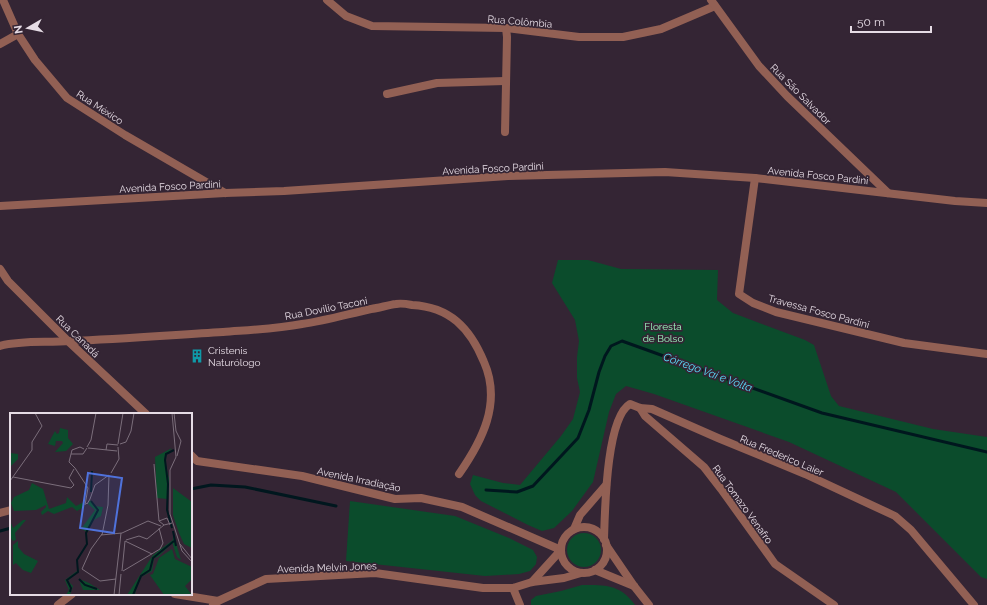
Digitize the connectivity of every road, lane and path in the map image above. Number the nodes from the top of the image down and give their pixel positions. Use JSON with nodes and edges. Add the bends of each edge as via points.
{"nodes":[{"id":1,"x":3,"y":0,"type":"edge"},
{"id":2,"x":327,"y":0,"type":"edge"},
{"id":3,"x":713,"y":3,"type":"edge"},
{"id":4,"x":506,"y":28,"type":"junction"},
{"id":5,"x":18,"y":34,"type":"junction"},
{"id":6,"x":0,"y":44,"type":"edge"},
{"id":7,"x":506,"y":81,"type":"junction"},
{"id":8,"x":387,"y":94,"type":"dead end"},
{"id":9,"x":505,"y":132,"type":"dead end"},
{"id":10,"x":755,"y":178,"type":"junction"},
{"id":11,"x":888,"y":192,"type":"junction"},
{"id":12,"x":224,"y":193,"type":"junction"},
{"id":13,"x":987,"y":203,"type":"edge"},
{"id":14,"x":0,"y":206,"type":"edge"},
{"id":15,"x":0,"y":269,"type":"edge"},
{"id":16,"x":68,"y":342,"type":"junction"},
{"id":17,"x":0,"y":346,"type":"edge"},
{"id":18,"x":987,"y":354,"type":"edge"},
{"id":19,"x":640,"y":408,"type":"junction"},
{"id":20,"x":145,"y":413,"type":"edge"},
{"id":21,"x":194,"y":462,"type":"edge"},
{"id":22,"x":459,"y":474,"type":"dead end"},
{"id":23,"x":606,"y":485,"type":"junction"},
{"id":24,"x":10,"y":510,"type":"edge"},
{"id":25,"x":0,"y":513,"type":"edge"},
{"id":26,"x":574,"y":529,"type":"junction"},
{"id":27,"x":564,"y":539,"type":"junction"},
{"id":28,"x":540,"y":540,"type":"junction"},
{"id":29,"x":605,"y":542,"type":"junction"},
{"id":30,"x":561,"y":550,"type":"junction"},
{"id":31,"x":595,"y":570,"type":"junction"},
{"id":32,"x":582,"y":573,"type":"junction"},
{"id":33,"x":532,"y":582,"type":"junction"},
{"id":34,"x":634,"y":586,"type":"junction"},
{"id":35,"x":513,"y":588,"type":"junction"},
{"id":36,"x":71,"y":595,"type":"edge"},
{"id":37,"x":180,"y":595,"type":"edge"},
{"id":38,"x":216,"y":603,"type":"edge"},
{"id":39,"x":58,"y":605,"type":"edge"},
{"id":40,"x":520,"y":605,"type":"edge"},
{"id":41,"x":649,"y":605,"type":"edge"},
{"id":42,"x":834,"y":605,"type":"edge"},
{"id":43,"x":974,"y":605,"type":"edge"}],
"edges":[{"from":1,"to":5,"type":"street","name":"Rua México"},
{"from":2,"to":4,"type":"street","name":"Rua Colômbia","via":[[346,16],[372,26]]},
{"from":3,"to":4,"type":"street","name":"Rua Colômbia","via":[[661,29],[623,36],[579,37]]},
{"from":3,"to":11,"type":"street","name":"Rua São Salvador","via":[[759,66]]},
{"from":4,"to":7,"type":"street"},
{"from":5,"to":6,"type":"street"},
{"from":5,"to":12,"type":"street","name":"Rua México","via":[[35,60],[68,98]]},
{"from":7,"to":8,"type":"street","via":[[437,83]]},
{"from":7,"to":9,"type":"street"},
{"from":10,"to":11,"type":"street","name":"Avenida Fosco Pardini"},
{"from":10,"to":12,"type":"street","name":"Avenida Fosco Pardini","via":[[665,172],[508,176]]},
{"from":10,"to":18,"type":"street","name":"Travessa Fosco Pardini","via":[[739,294],[776,312],[904,343]]},
{"from":11,"to":13,"type":"street","name":"Avenida Fosco Pardini"},
{"from":12,"to":14,"type":"street","name":"Avenida Fosco Pardini"},
{"from":15,"to":16,"type":"street","name":"Rua Canadá","via":[[8,282]]},
{"from":16,"to":17,"type":"street","name":"Rua Dovílio Taconi"},
{"from":16,"to":20,"type":"street","name":"Rua Canadá"},
{"from":16,"to":22,"type":"street","name":"Rua Dovílio Taconi","via":[[302,325],[397,304],[423,305],[438,310],[455,319],[468,332],[488,370],[491,390],[490,414],[482,437]]},
{"from":19,"to":23,"type":"street","name":"Rua Frederico Laier","via":[[630,404],[620,415],[613,439]]},
{"from":19,"to":42,"type":"street","name":"Rua Tomazo Venafro","via":[[645,416],[704,467],[775,564]]},
{"from":19,"to":43,"type":"street","name":"Rua Frederico Laier","via":[[652,409],[805,474],[895,516],[912,530]]},
{"from":21,"to":28,"type":"street","name":"Avenida Irradiação","via":[[302,476],[395,499],[422,498],[462,507]]},
{"from":23,"to":26,"type":"street","via":[[580,515]]},
{"from":23,"to":29,"type":"street","name":"Rua Frederico Laier"},
{"from":24,"to":25,"type":"street"},
{"from":26,"to":27,"type":"street"},
{"from":26,"to":29,"type":"street","via":[[594,529]]},
{"from":27,"to":28,"type":"street"},
{"from":27,"to":30,"type":"street"},
{"from":28,"to":30,"type":"street","name":"Avenida Irradiação"},
{"from":29,"to":31,"type":"street","via":[[605,560]]},
{"from":29,"to":34,"type":"street"},
{"from":30,"to":32,"type":"street","via":[[569,568]]},
{"from":30,"to":33,"type":"street"},
{"from":31,"to":32,"type":"street"},
{"from":31,"to":34,"type":"street"},
{"from":32,"to":33,"type":"street","name":"Avenida Melvin Jones"},
{"from":33,"to":35,"type":"street","name":"Avenida Melvin Jones"},
{"from":34,"to":41,"type":"street"},
{"from":35,"to":38,"type":"street","name":"Avenida Melvin Jones","via":[[482,588],[375,573],[266,579]]},
{"from":35,"to":40,"type":"street"},
{"from":36,"to":39,"type":"street"},
{"from":37,"to":38,"type":"street","name":"Avenida Melvin Jones"}]}
